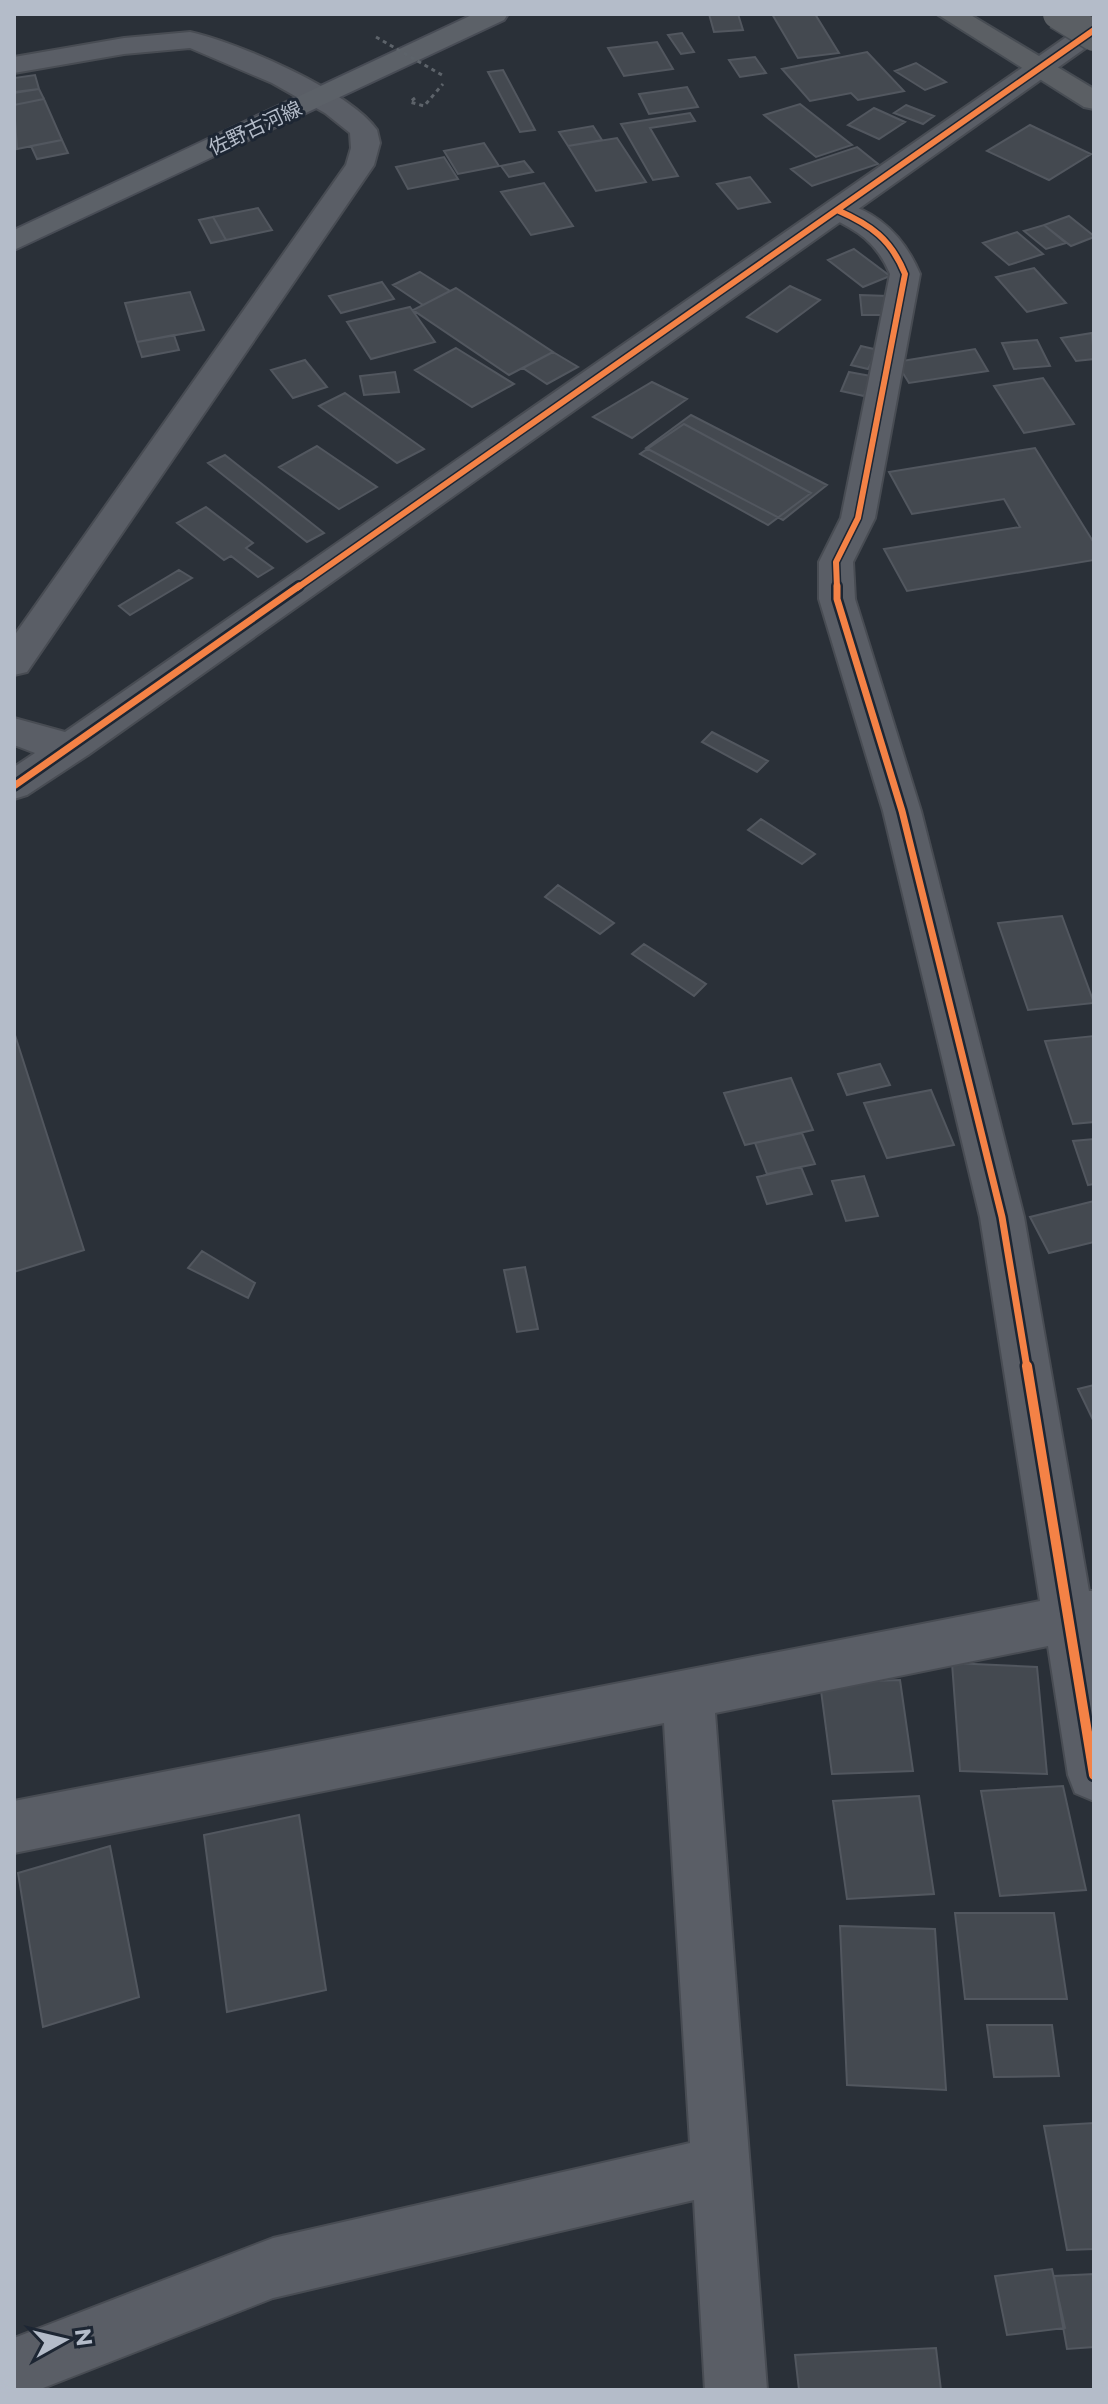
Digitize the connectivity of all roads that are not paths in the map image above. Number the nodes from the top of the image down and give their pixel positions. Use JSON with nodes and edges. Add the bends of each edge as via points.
{"nodes":[{"id":1,"x":495,"y":14,"type":"edge"},
{"id":2,"x":950,"y":14,"type":"edge"},
{"id":3,"x":1058,"y":14,"type":"edge"},
{"id":4,"x":1094,"y":33,"type":"edge"},
{"id":5,"x":14,"y":65,"type":"edge"},
{"id":6,"x":1038,"y":68,"type":"junction"},
{"id":7,"x":318,"y":98,"type":"junction"},
{"id":8,"x":1094,"y":101,"type":"edge"},
{"id":9,"x":837,"y":210,"type":"junction"},
{"id":10,"x":14,"y":241,"type":"edge"},
{"id":11,"x":14,"y":663,"type":"edge"},
{"id":12,"x":14,"y":731,"type":"edge"},
{"id":13,"x":75,"y":746,"type":"junction"},
{"id":14,"x":14,"y":786,"type":"edge"},
{"id":15,"x":1080,"y":1616,"type":"edge"},
{"id":16,"x":688,"y":1694,"type":"junction"},
{"id":17,"x":1094,"y":1775,"type":"edge"},
{"id":18,"x":14,"y":1827,"type":"edge"},
{"id":19,"x":719,"y":2165,"type":"junction"},
{"id":20,"x":14,"y":2369,"type":"edge"},
{"id":21,"x":736,"y":2390,"type":"edge"}],
"edges":[{"from":1,"to":7,"type":"main road","name":"佐野古河線"},
{"from":2,"to":6,"type":"highway"},
{"from":3,"to":4,"type":"highway","bridge":true},
{"from":4,"to":6,"type":"street"},
{"from":5,"to":7,"type":"street","via":[[193,40]]},
{"from":6,"to":8,"type":"highway"},
{"from":6,"to":9,"type":"street"},
{"from":7,"to":10,"type":"main road","name":"佐野古河線"},
{"from":7,"to":11,"type":"street","via":[[362,127],[366,150],[360,165]]},
{"from":9,"to":13,"type":"street"},
{"from":9,"to":15,"type":"street","via":[[877,228],[896,249],[905,274],[858,518],[836,562],[837,599],[902,811],[1002,1217]]},
{"from":12,"to":13,"type":"street"},
{"from":13,"to":14,"type":"street"},
{"from":15,"to":16,"type":"street"},
{"from":15,"to":17,"type":"street"},
{"from":16,"to":18,"type":"street"},
{"from":16,"to":19,"type":"street"},
{"from":19,"to":20,"type":"street","via":[[273,2268]]},
{"from":19,"to":21,"type":"street"}]}
